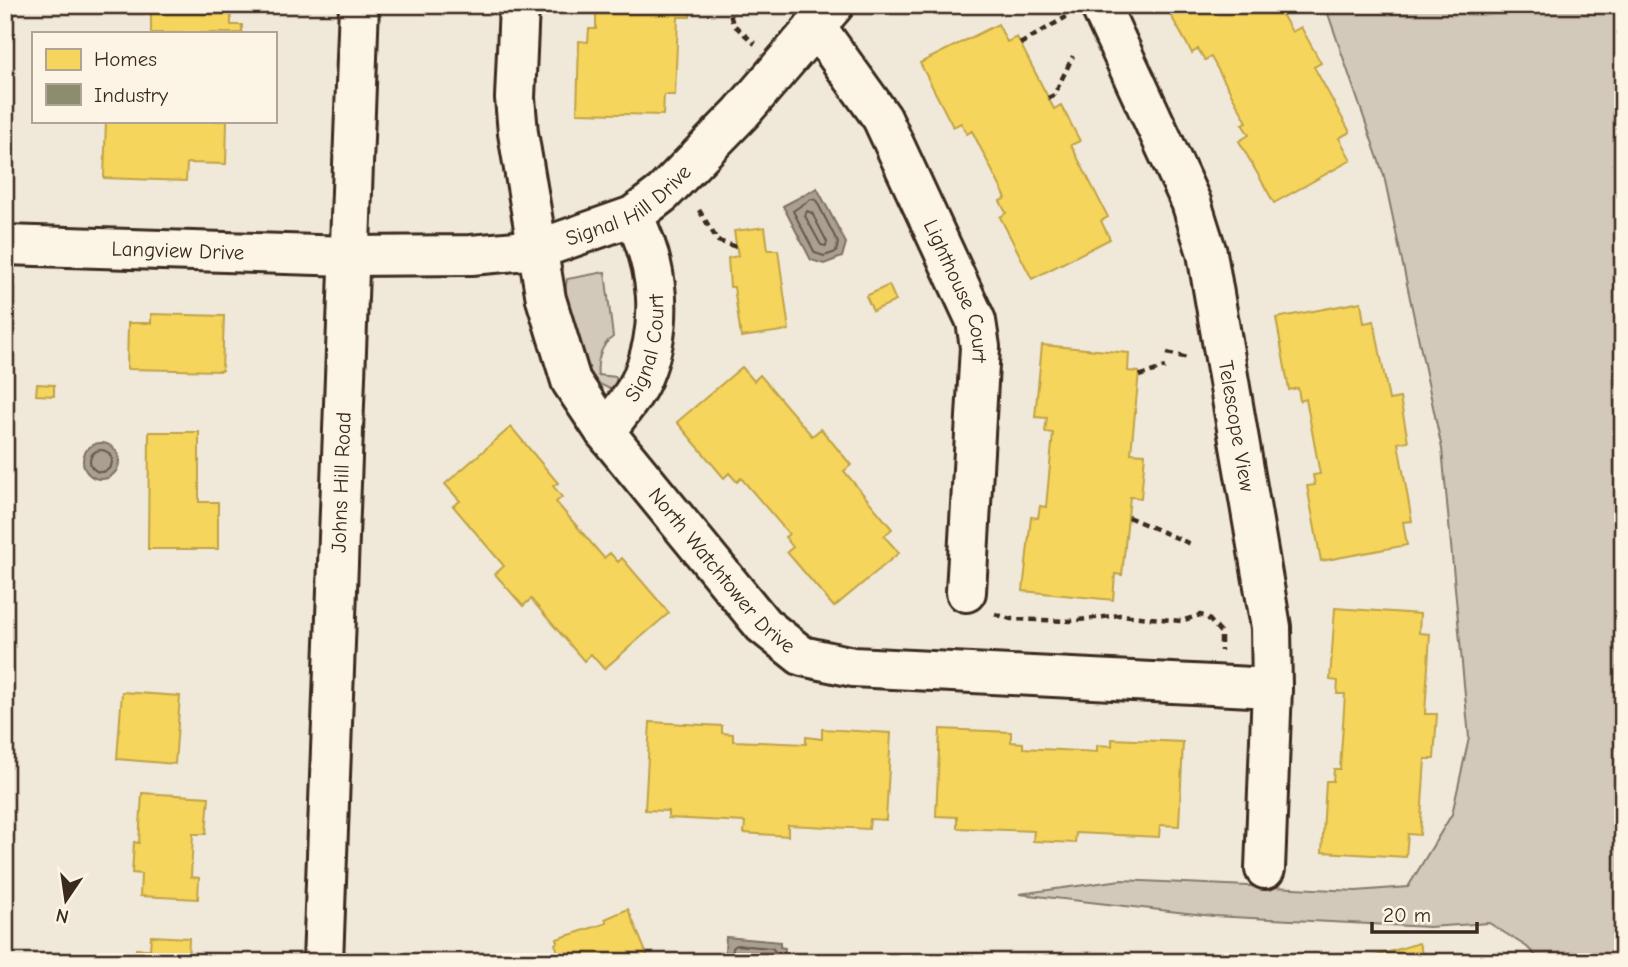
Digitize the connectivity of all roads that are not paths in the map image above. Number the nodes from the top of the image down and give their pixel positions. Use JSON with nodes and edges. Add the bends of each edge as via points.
{"nodes":[{"id":1,"x":359,"y":5,"type":"edge"},
{"id":2,"x":519,"y":5,"type":"edge"},
{"id":3,"x":1084,"y":10,"type":"edge"},
{"id":4,"x":824,"y":15,"type":"edge"},
{"id":5,"x":633,"y":216,"type":"junction"},
{"id":6,"x":5,"y":245,"type":"edge"},
{"id":7,"x":539,"y":249,"type":"junction"},
{"id":8,"x":349,"y":256,"type":"junction"},
{"id":9,"x":605,"y":432,"type":"junction"},
{"id":10,"x":979,"y":602,"type":"road end"},
{"id":11,"x":1272,"y":688,"type":"junction"},
{"id":12,"x":1265,"y":869,"type":"dead end"},
{"id":13,"x":323,"y":962,"type":"edge"}],
"edges":[{"from":1,"to":8,"type":"street","name":"Johns Hill Road"},
{"from":2,"to":7,"type":"street","name":"North Watchtower Drive","via":[[515,98]]},
{"from":3,"to":11,"type":"street","name":"Telescope View","via":[[1191,202],[1207,253],[1269,611]]},
{"from":4,"to":5,"type":"street","name":"Signal Hill Drive","via":[[741,113],[663,193]]},
{"from":4,"to":10,"type":"street","name":"Lighthouse Court","via":[[882,118],[975,321],[980,347]]},
{"from":5,"to":7,"type":"street","name":"Signal Hill Drive"},
{"from":5,"to":9,"type":"street","name":"Signal Court","via":[[655,274],[652,346],[641,380]]},
{"from":6,"to":8,"type":"street","name":"Langview Drive"},
{"from":7,"to":8,"type":"street","name":"Signal Hill Drive"},
{"from":7,"to":9,"type":"street","name":"North Watchtower Drive","via":[[546,299],[571,381]]},
{"from":8,"to":13,"type":"street","name":"Johns Hill Road"},
{"from":9,"to":11,"type":"street","name":"North Watchtower Drive","via":[[763,625],[802,656],[852,667]]},
{"from":11,"to":12,"type":"street","name":"Telescope View"}]}
